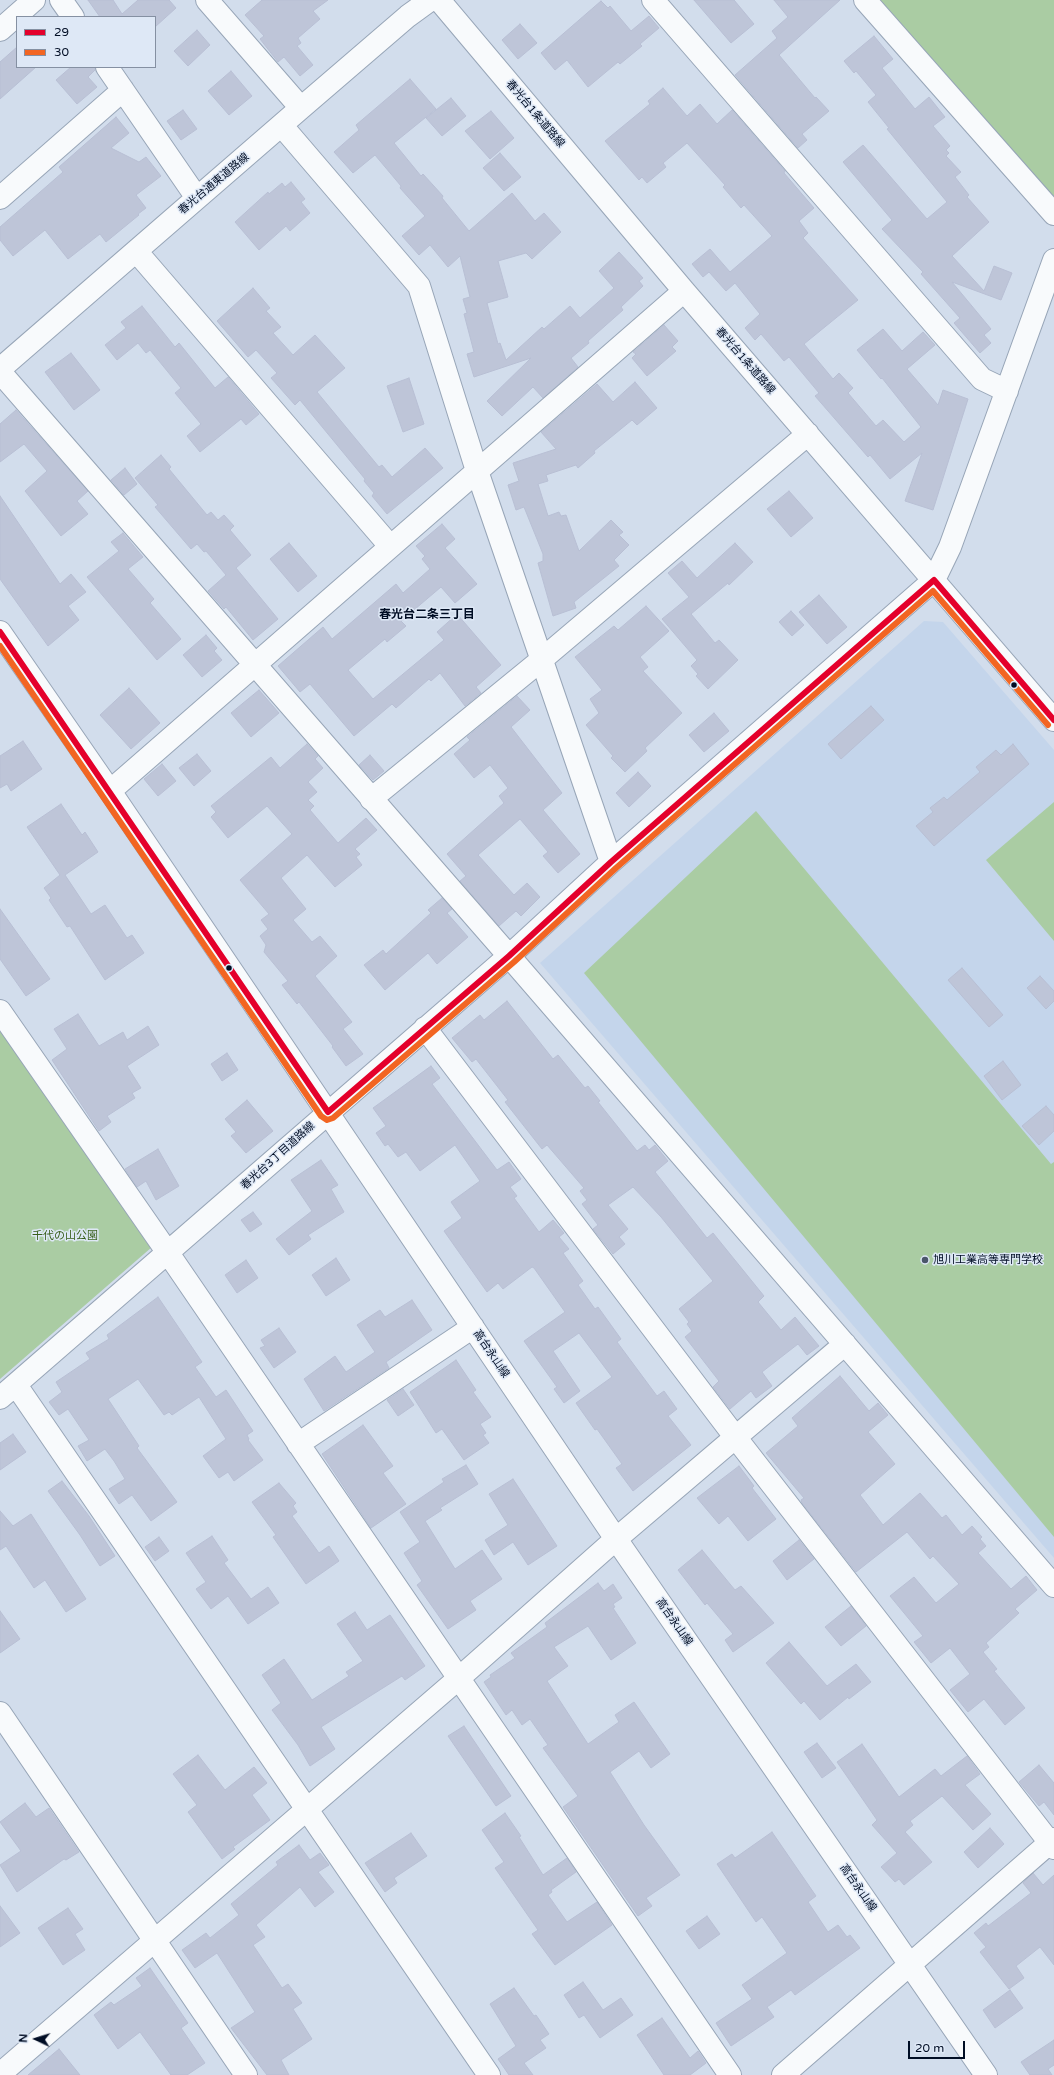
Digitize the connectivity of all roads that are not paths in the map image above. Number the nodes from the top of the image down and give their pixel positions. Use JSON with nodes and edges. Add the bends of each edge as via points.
{"nodes":[{"id":1,"x":34,"y":0,"type":"edge"},
{"id":2,"x":61,"y":0,"type":"edge"},
{"id":3,"x":207,"y":0,"type":"edge"},
{"id":4,"x":430,"y":0,"type":"edge"},
{"id":5,"x":439,"y":0,"type":"edge"},
{"id":6,"x":653,"y":0,"type":"edge"},
{"id":7,"x":865,"y":0,"type":"edge"},
{"id":8,"x":72,"y":16,"type":"edge"},
{"id":9,"x":0,"y":30,"type":"edge"},
{"id":10,"x":108,"y":68,"type":"edge"},
{"id":11,"x":123,"y":90,"type":"junction"},
{"id":12,"x":301,"y":108,"type":"junction"},
{"id":13,"x":282,"y":126,"type":"junction"},
{"id":14,"x":0,"y":198,"type":"edge"},
{"id":15,"x":197,"y":198,"type":"junction"},
{"id":16,"x":1054,"y":214,"type":"edge"},
{"id":17,"x":136,"y":251,"type":"junction"},
{"id":18,"x":1054,"y":260,"type":"edge"},
{"id":19,"x":684,"y":291,"type":"junction"},
{"id":20,"x":0,"y":370,"type":"edge"},
{"id":21,"x":1007,"y":391,"type":"junction"},
{"id":22,"x":808,"y":434,"type":"junction"},
{"id":23,"x":476,"y":471,"type":"junction"},
{"id":24,"x":390,"y":546,"type":"junction"},
{"id":25,"x":934,"y":580,"type":"junction"},
{"id":26,"x":0,"y":632,"type":"edge"},
{"id":27,"x":540,"y":660,"type":"junction"},
{"id":28,"x":254,"y":664,"type":"junction"},
{"id":29,"x":1054,"y":720,"type":"edge"},
{"id":30,"x":110,"y":791,"type":"junction"},
{"id":31,"x":371,"y":799,"type":"junction"},
{"id":32,"x":611,"y":862,"type":"junction"},
{"id":33,"x":509,"y":956,"type":"junction"},
{"id":34,"x":0,"y":1011,"type":"edge"},
{"id":35,"x":425,"y":1028,"type":"junction"},
{"id":36,"x":328,"y":1112,"type":"junction"},
{"id":37,"x":168,"y":1253,"type":"junction"},
{"id":38,"x":473,"y":1326,"type":"junction"},
{"id":39,"x":845,"y":1344,"type":"junction"},
{"id":40,"x":8,"y":1392,"type":"edge"},
{"id":41,"x":736,"y":1438,"type":"junction"},
{"id":42,"x":298,"y":1444,"type":"junction"},
{"id":43,"x":616,"y":1539,"type":"junction"},
{"id":44,"x":1054,"y":1586,"type":"edge"},
{"id":45,"x":458,"y":1679,"type":"junction"},
{"id":46,"x":0,"y":1713,"type":"edge"},
{"id":47,"x":307,"y":1808,"type":"junction"},
{"id":48,"x":1053,"y":1844,"type":"edge"},
{"id":49,"x":156,"y":1942,"type":"junction"},
{"id":50,"x":910,"y":1963,"type":"junction"},
{"id":51,"x":0,"y":2074,"type":"edge"},
{"id":52,"x":246,"y":2075,"type":"edge"},
{"id":53,"x":489,"y":2075,"type":"edge"},
{"id":54,"x":730,"y":2075,"type":"edge"},
{"id":55,"x":783,"y":2075,"type":"edge"},
{"id":56,"x":986,"y":2075,"type":"edge"}],
"edges":[{"from":1,"to":9,"type":"street"},
{"from":2,"to":8,"type":"street"},
{"from":3,"to":12,"type":"street"},
{"from":4,"to":12,"type":"street","name":"春光台通東道路線"},
{"from":5,"to":19,"type":"street","name":"春光台1条道路線"},
{"from":6,"to":21,"type":"street","via":[[982,379]]},
{"from":7,"to":16,"type":"street"},
{"from":10,"to":11,"type":"street"},
{"from":11,"to":14,"type":"street"},
{"from":11,"to":15,"type":"street"},
{"from":12,"to":13,"type":"street","name":"春光台通東道路線"},
{"from":13,"to":15,"type":"street","name":"春光台通東道路線"},
{"from":13,"to":23,"type":"street","via":[[420,286]]},
{"from":15,"to":17,"type":"street","name":"春光台通東道路線"},
{"from":17,"to":20,"type":"street","name":"春光台通東道路線"},
{"from":17,"to":24,"type":"street"},
{"from":18,"to":21,"type":"street"},
{"from":19,"to":22,"type":"street","name":"春光台1条道路線"},
{"from":19,"to":23,"type":"street"},
{"from":20,"to":28,"type":"street"},
{"from":21,"to":25,"type":"street","via":[[950,547]]},
{"from":22,"to":25,"type":"street","name":"春光台1条道路線"},
{"from":22,"to":27,"type":"street"},
{"from":23,"to":24,"type":"street"},
{"from":23,"to":27,"type":"street"},
{"from":24,"to":28,"type":"street"},
{"from":25,"to":29,"type":"street","name":"春光台1条道路線"},
{"from":25,"to":32,"type":"street","name":"春光台3丁目道路線"},
{"from":26,"to":30,"type":"street","name":"高台永山線"},
{"from":27,"to":31,"type":"street"},
{"from":27,"to":32,"type":"street"},
{"from":28,"to":30,"type":"street"},
{"from":28,"to":31,"type":"street"},
{"from":30,"to":36,"type":"street","name":"高台永山線"},
{"from":31,"to":33,"type":"street"},
{"from":32,"to":33,"type":"street","name":"春光台3丁目道路線"},
{"from":33,"to":35,"type":"street","name":"春光台3丁目道路線"},
{"from":33,"to":39,"type":"street"},
{"from":34,"to":37,"type":"street"},
{"from":35,"to":36,"type":"street","name":"春光台3丁目道路線"},
{"from":35,"to":41,"type":"street"},
{"from":36,"to":37,"type":"street","name":"春光台3丁目道路線"},
{"from":36,"to":38,"type":"street","name":"高台永山線"},
{"from":37,"to":40,"type":"street","name":"春光台3丁目道路線"},
{"from":37,"to":42,"type":"street"},
{"from":38,"to":42,"type":"street"},
{"from":38,"to":43,"type":"street","name":"高台永山線"},
{"from":39,"to":41,"type":"street"},
{"from":39,"to":44,"type":"street"},
{"from":40,"to":47,"type":"street"},
{"from":41,"to":43,"type":"street"},
{"from":41,"to":48,"type":"street"},
{"from":42,"to":45,"type":"street"},
{"from":43,"to":45,"type":"street"},
{"from":43,"to":50,"type":"street","name":"高台永山線"},
{"from":45,"to":47,"type":"street"},
{"from":45,"to":54,"type":"street"},
{"from":46,"to":49,"type":"street"},
{"from":47,"to":49,"type":"street"},
{"from":47,"to":53,"type":"street"},
{"from":48,"to":50,"type":"street"},
{"from":49,"to":51,"type":"street"},
{"from":49,"to":52,"type":"street"},
{"from":50,"to":55,"type":"street"},
{"from":50,"to":56,"type":"street","name":"高台永山線"}]}
